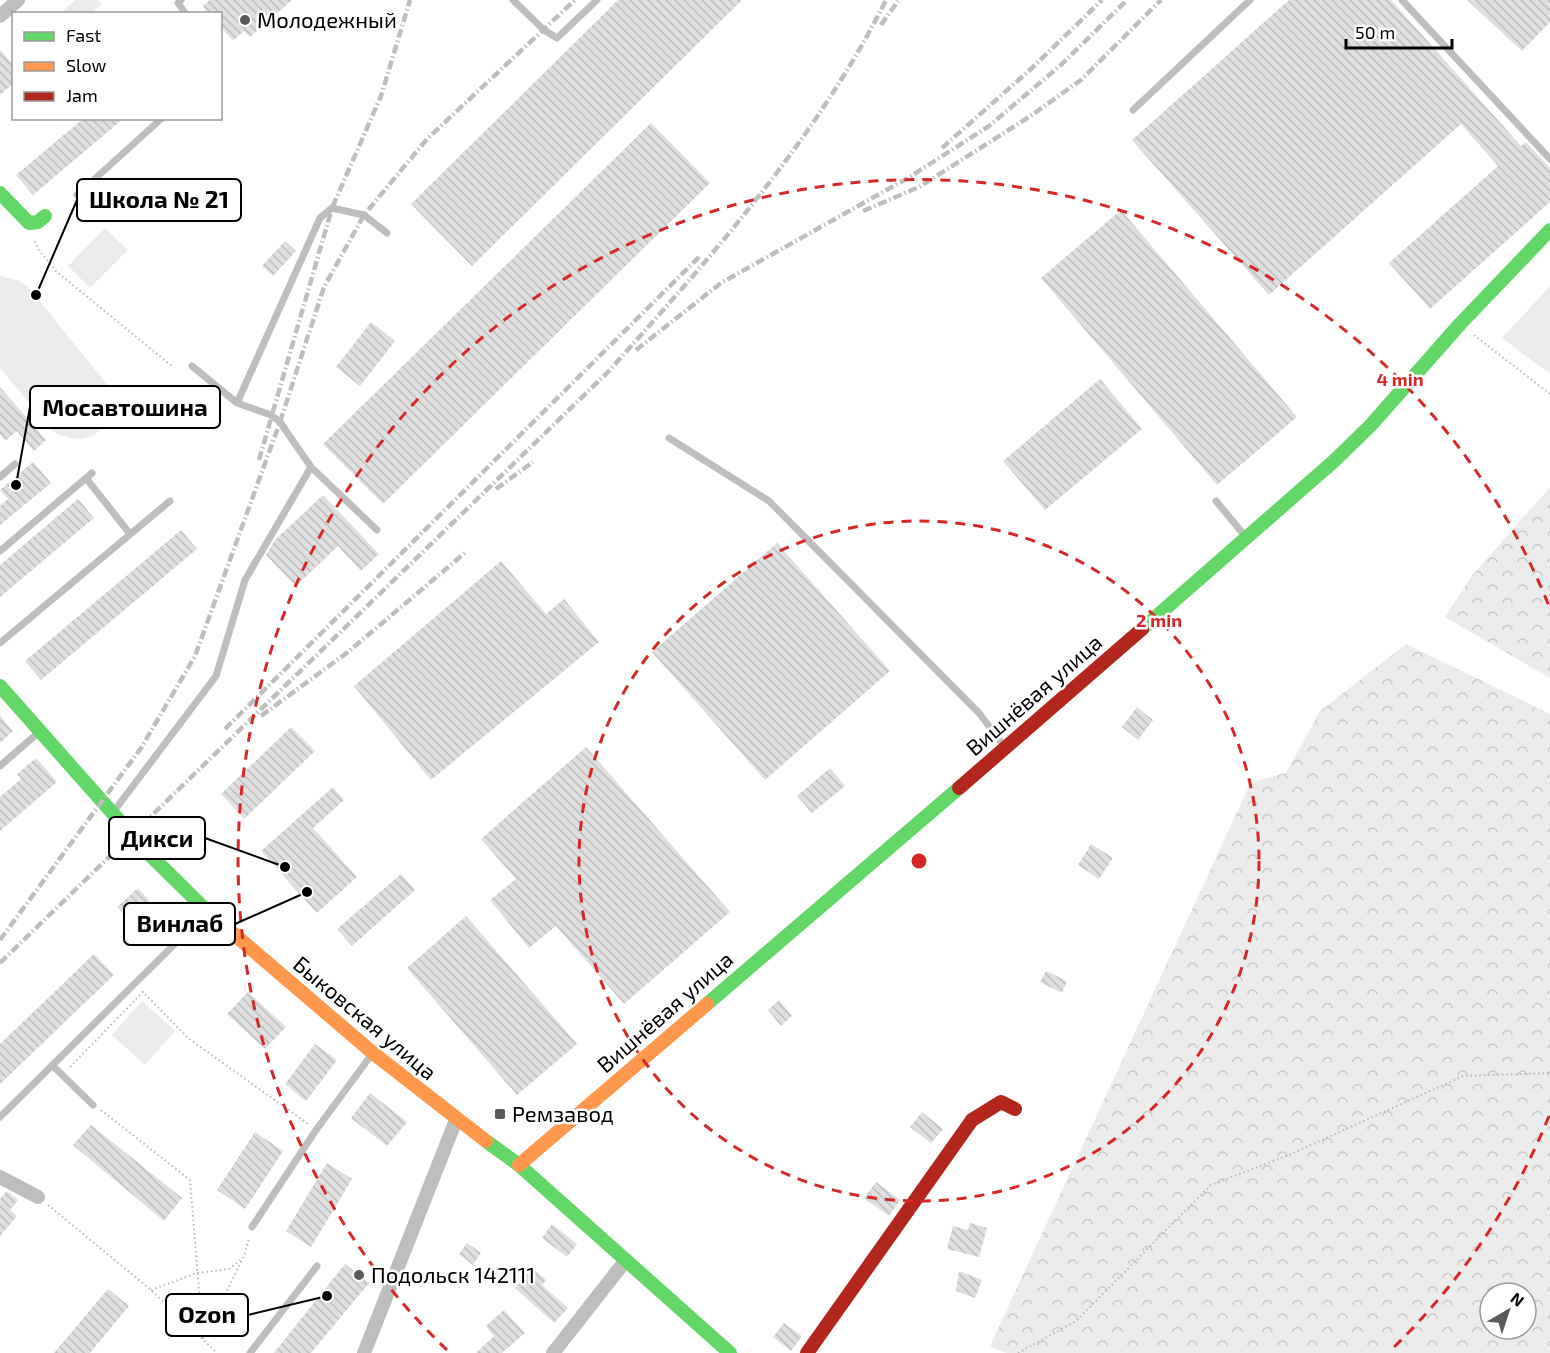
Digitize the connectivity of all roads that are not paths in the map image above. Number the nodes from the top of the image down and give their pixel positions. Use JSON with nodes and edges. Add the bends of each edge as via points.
{"nodes":[{"id":1,"x":18,"y":0,"type":"edge"},
{"id":2,"x":181,"y":0,"type":"edge"},
{"id":3,"x":513,"y":0,"type":"edge"},
{"id":4,"x":597,"y":0,"type":"edge"},
{"id":5,"x":1250,"y":0,"type":"edge"},
{"id":6,"x":1402,"y":0,"type":"edge"},
{"id":7,"x":185,"y":12,"type":"edge"},
{"id":8,"x":0,"y":16,"type":"edge"},
{"id":9,"x":1133,"y":110,"type":"dead end"},
{"id":10,"x":160,"y":120,"type":"edge"},
{"id":11,"x":1550,"y":159,"type":"edge"},
{"id":12,"x":0,"y":193,"type":"edge"},
{"id":13,"x":77,"y":195,"type":"dead end"},
{"id":14,"x":45,"y":216,"type":"dead end"},
{"id":15,"x":1550,"y":230,"type":"edge"},
{"id":16,"x":387,"y":233,"type":"dead end"},
{"id":17,"x":192,"y":366,"type":"dead end"},
{"id":18,"x":237,"y":404,"type":"junction"},
{"id":19,"x":669,"y":438,"type":"dead end"},
{"id":20,"x":15,"y":464,"type":"dead end"},
{"id":21,"x":311,"y":467,"type":"junction"},
{"id":22,"x":0,"y":477,"type":"edge"},
{"id":23,"x":170,"y":501,"type":"dead end"},
{"id":24,"x":1216,"y":501,"type":"dead end"},
{"id":25,"x":377,"y":530,"type":"dead end"},
{"id":26,"x":130,"y":534,"type":"junction"},
{"id":27,"x":1247,"y":538,"type":"junction"},
{"id":28,"x":0,"y":551,"type":"edge"},
{"id":29,"x":0,"y":643,"type":"edge"},
{"id":30,"x":0,"y":686,"type":"edge"},
{"id":31,"x":39,"y":732,"type":"junction"},
{"id":32,"x":1006,"y":748,"type":"junction"},
{"id":33,"x":0,"y":766,"type":"edge"},
{"id":34,"x":113,"y":813,"type":"junction"},
{"id":35,"x":208,"y":912,"type":"junction"},
{"id":36,"x":373,"y":1053,"type":"junction"},
{"id":37,"x":52,"y":1065,"type":"junction"},
{"id":38,"x":93,"y":1105,"type":"road end"},
{"id":39,"x":1015,"y":1109,"type":"dead end"},
{"id":40,"x":0,"y":1118,"type":"edge"},
{"id":41,"x":456,"y":1120,"type":"junction"},
{"id":42,"x":519,"y":1165,"type":"junction"},
{"id":43,"x":0,"y":1177,"type":"edge"},
{"id":44,"x":38,"y":1197,"type":"road end"},
{"id":45,"x":252,"y":1227,"type":"road end"},
{"id":46,"x":626,"y":1260,"type":"junction"},
{"id":47,"x":317,"y":1266,"type":"dead end"},
{"id":48,"x":726,"y":1352,"type":"edge"},
{"id":49,"x":250,"y":1353,"type":"edge"},
{"id":50,"x":364,"y":1353,"type":"edge"},
{"id":51,"x":553,"y":1353,"type":"edge"},
{"id":52,"x":807,"y":1353,"type":"edge"}],
"edges":[{"from":1,"to":8,"type":"street"},
{"from":2,"to":7,"type":"lane","via":[[178,3]]},
{"from":3,"to":4,"type":"lane","via":[[558,38]]},
{"from":5,"to":9,"type":"lane"},
{"from":6,"to":11,"type":"lane"},
{"from":10,"to":13,"type":"lane"},
{"from":12,"to":14,"type":"street","via":[[29,223]]},
{"from":15,"to":27,"type":"street","name":"Вишнёвая улица","via":[[1371,425]]},
{"from":16,"to":18,"type":"lane","via":[[364,214],[332,208],[320,218]]},
{"from":17,"to":18,"type":"lane"},
{"from":18,"to":21,"type":"lane","via":[[280,422]]},
{"from":19,"to":32,"type":"lane","via":[[769,501],[979,713]]},
{"from":20,"to":22,"type":"lane"},
{"from":21,"to":25,"type":"lane"},
{"from":21,"to":34,"type":"lane","via":[[245,580],[216,676]]},
{"from":23,"to":26,"type":"lane"},
{"from":24,"to":27,"type":"lane"},
{"from":26,"to":28,"type":"lane","via":[[89,475]]},
{"from":26,"to":29,"type":"lane"},
{"from":27,"to":32,"type":"street","name":"Вишнёвая улица"},
{"from":30,"to":31,"type":"street","name":"Быковская улица"},
{"from":31,"to":33,"type":"lane"},
{"from":31,"to":34,"type":"street","name":"Быковская улица"},
{"from":32,"to":42,"type":"street","name":"Вишнёвая улица"},
{"from":34,"to":35,"type":"street","name":"Быковская улица"},
{"from":35,"to":36,"type":"street","name":"Быковская улица"},
{"from":35,"to":37,"type":"lane"},
{"from":36,"to":41,"type":"street","name":"Быковская улица"},
{"from":36,"to":45,"type":"lane"},
{"from":37,"to":38,"type":"lane"},
{"from":37,"to":40,"type":"lane"},
{"from":39,"to":52,"type":"street","via":[[1001,1102],[972,1120]]},
{"from":41,"to":42,"type":"street","name":"Быковская улица"},
{"from":41,"to":50,"type":"street"},
{"from":42,"to":46,"type":"street","name":"Быковская улица"},
{"from":43,"to":44,"type":"street"},
{"from":46,"to":48,"type":"street","name":"Быковская улица"},
{"from":46,"to":51,"type":"street"},
{"from":47,"to":49,"type":"lane"}]}
